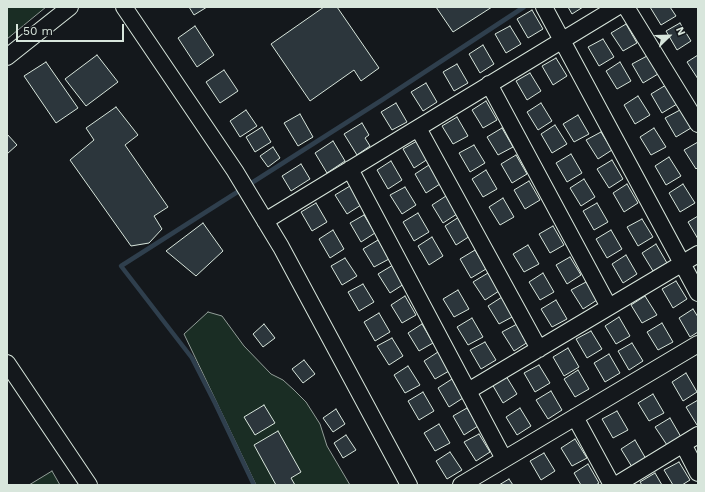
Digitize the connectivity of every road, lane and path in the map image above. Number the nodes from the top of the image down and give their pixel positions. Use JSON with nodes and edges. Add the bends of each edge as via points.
{"nodes":[{"id":1,"x":70,"y":7,"type":"edge"},
{"id":2,"x":124,"y":7,"type":"edge"},
{"id":3,"x":544,"y":7,"type":"edge"},
{"id":4,"x":616,"y":7,"type":"edge"},
{"id":5,"x":626,"y":7,"type":"edge"},
{"id":6,"x":562,"y":40,"type":"junction"},
{"id":7,"x":7,"y":57,"type":"edge"},
{"id":8,"x":489,"y":84,"type":"junction"},
{"id":9,"x":698,"y":124,"type":"edge"},
{"id":10,"x":418,"y":128,"type":"junction"},
{"id":11,"x":350,"y":169,"type":"junction"},
{"id":12,"x":265,"y":221,"type":"junction"},
{"id":13,"x":698,"y":254,"type":"edge"},
{"id":14,"x":682,"y":263,"type":"junction"},
{"id":15,"x":698,"y":293,"type":"edge"},
{"id":16,"x":609,"y":307,"type":"junction"},
{"id":17,"x":698,"y":344,"type":"edge"},
{"id":18,"x":539,"y":349,"type":"junction"},
{"id":19,"x":7,"y":363,"type":"edge"},
{"id":20,"x":468,"y":391,"type":"junction"},
{"id":21,"x":574,"y":417,"type":"junction"},
{"id":22,"x":698,"y":435,"type":"edge"},
{"id":23,"x":683,"y":444,"type":"junction"},
{"id":24,"x":504,"y":459,"type":"junction"},
{"id":25,"x":698,"y":473,"type":"edge"},
{"id":26,"x":89,"y":485,"type":"edge"},
{"id":27,"x":409,"y":485,"type":"edge"},
{"id":28,"x":461,"y":485,"type":"edge"},
{"id":29,"x":612,"y":485,"type":"edge"},
{"id":30,"x":616,"y":485,"type":"edge"}],
"edges":[{"from":1,"to":7,"type":"street"},
{"from":2,"to":12,"type":"street","via":[[235,171]]},
{"from":3,"to":6,"type":"street"},
{"from":4,"to":6,"type":"street"},
{"from":5,"to":9,"type":"street"},
{"from":6,"to":8,"type":"street"},
{"from":6,"to":14,"type":"street"},
{"from":8,"to":10,"type":"street"},
{"from":8,"to":16,"type":"street"},
{"from":10,"to":11,"type":"street"},
{"from":10,"to":18,"type":"street"},
{"from":11,"to":12,"type":"street"},
{"from":11,"to":20,"type":"street"},
{"from":12,"to":27,"type":"street"},
{"from":13,"to":14,"type":"street"},
{"from":14,"to":15,"type":"street"},
{"from":14,"to":16,"type":"street"},
{"from":16,"to":18,"type":"street"},
{"from":17,"to":21,"type":"street"},
{"from":18,"to":20,"type":"street"},
{"from":19,"to":26,"type":"street"},
{"from":20,"to":24,"type":"street"},
{"from":21,"to":24,"type":"street"},
{"from":21,"to":29,"type":"street"},
{"from":22,"to":23,"type":"street"},
{"from":23,"to":25,"type":"street"},
{"from":23,"to":30,"type":"street"},
{"from":24,"to":28,"type":"street"}]}
